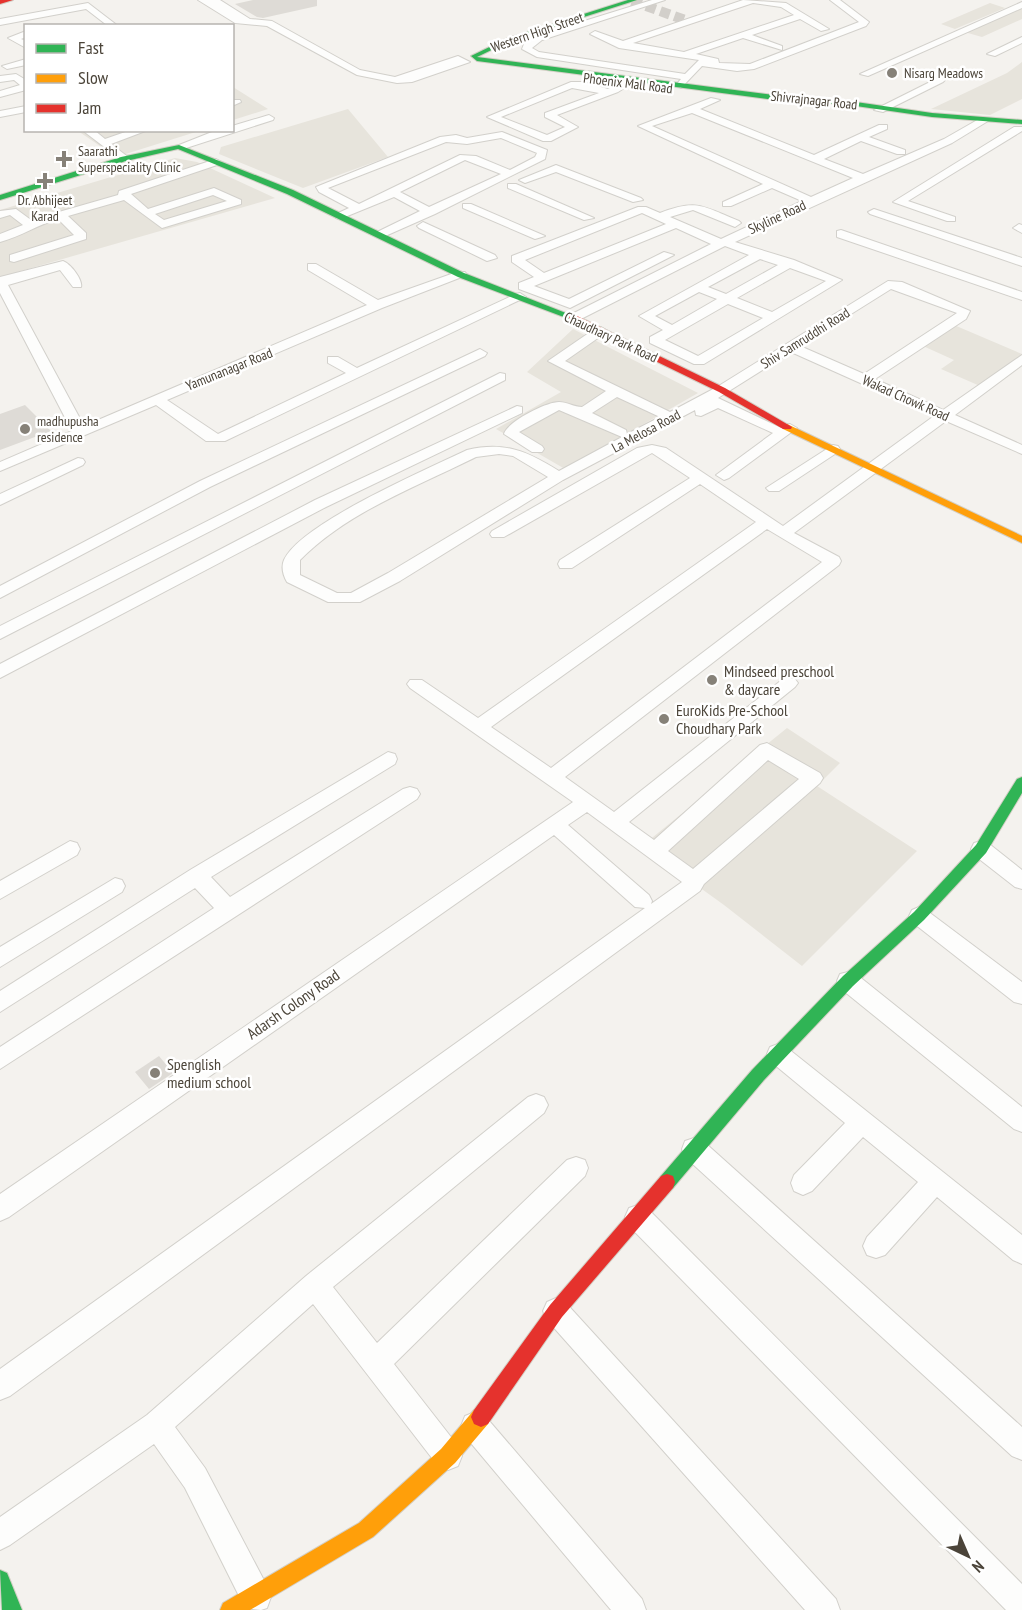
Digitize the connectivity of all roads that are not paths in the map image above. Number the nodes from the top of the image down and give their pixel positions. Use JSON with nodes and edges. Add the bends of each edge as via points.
{"nodes":[{"id":1,"x":10,"y":0,"type":"edge"},
{"id":2,"x":202,"y":0,"type":"edge"},
{"id":3,"x":214,"y":0,"type":"edge"},
{"id":4,"x":621,"y":0,"type":"edge"},
{"id":5,"x":634,"y":0,"type":"edge"},
{"id":6,"x":661,"y":0,"type":"edge"},
{"id":7,"x":834,"y":0,"type":"edge"},
{"id":8,"x":0,"y":2,"type":"edge"},
{"id":9,"x":1022,"y":6,"type":"edge"},
{"id":10,"x":31,"y":16,"type":"junction"},
{"id":11,"x":800,"y":16,"type":"junction"},
{"id":12,"x":574,"y":20,"type":"junction"},
{"id":13,"x":246,"y":21,"type":"junction"},
{"id":14,"x":0,"y":22,"type":"edge"},
{"id":15,"x":40,"y":24,"type":"edge"},
{"id":16,"x":111,"y":24,"type":"edge"},
{"id":17,"x":824,"y":29,"type":"dead end"},
{"id":18,"x":24,"y":35,"type":"edge"},
{"id":19,"x":743,"y":35,"type":"junction"},
{"id":20,"x":1022,"y":40,"type":"edge"},
{"id":21,"x":502,"y":42,"type":"junction"},
{"id":22,"x":24,"y":45,"type":"edge"},
{"id":23,"x":619,"y":45,"type":"junction"},
{"id":24,"x":779,"y":48,"type":"dead end"},
{"id":25,"x":687,"y":54,"type":"junction"},
{"id":26,"x":992,"y":54,"type":"dead end"},
{"id":27,"x":468,"y":59,"type":"junction"},
{"id":28,"x":24,"y":62,"type":"edge"},
{"id":29,"x":717,"y":62,"type":"dead end"},
{"id":30,"x":513,"y":64,"type":"junction"},
{"id":31,"x":7,"y":66,"type":"dead end"},
{"id":32,"x":562,"y":72,"type":"junction"},
{"id":33,"x":865,"y":74,"type":"dead end"},
{"id":34,"x":0,"y":79,"type":"edge"},
{"id":35,"x":940,"y":80,"type":"dead end"},
{"id":36,"x":631,"y":81,"type":"junction"},
{"id":37,"x":683,"y":81,"type":"junction"},
{"id":38,"x":24,"y":88,"type":"edge"},
{"id":39,"x":24,"y":89,"type":"edge"},
{"id":40,"x":606,"y":92,"type":"junction"},
{"id":41,"x":0,"y":94,"type":"edge"},
{"id":42,"x":715,"y":100,"type":"dead end"},
{"id":43,"x":786,"y":100,"type":"junction"},
{"id":44,"x":24,"y":109,"type":"edge"},
{"id":45,"x":689,"y":110,"type":"junction"},
{"id":46,"x":879,"y":110,"type":"junction"},
{"id":47,"x":558,"y":111,"type":"junction"},
{"id":48,"x":0,"y":114,"type":"edge"},
{"id":49,"x":269,"y":118,"type":"dead end"},
{"id":50,"x":579,"y":120,"type":"dead end"},
{"id":51,"x":983,"y":123,"type":"junction"},
{"id":52,"x":1021,"y":127,"type":"edge"},
{"id":53,"x":883,"y":128,"type":"dead end"},
{"id":54,"x":234,"y":129,"type":"edge"},
{"id":55,"x":89,"y":132,"type":"edge"},
{"id":56,"x":137,"y":132,"type":"edge"},
{"id":57,"x":225,"y":132,"type":"edge"},
{"id":58,"x":861,"y":138,"type":"junction"},
{"id":59,"x":103,"y":143,"type":"junction"},
{"id":60,"x":179,"y":147,"type":"junction"},
{"id":61,"x":193,"y":152,"type":"junction"},
{"id":62,"x":901,"y":152,"type":"dead end"},
{"id":63,"x":124,"y":159,"type":"junction"},
{"id":64,"x":814,"y":159,"type":"junction"},
{"id":65,"x":216,"y":162,"type":"junction"},
{"id":66,"x":177,"y":175,"type":"junction"},
{"id":67,"x":862,"y":178,"type":"junction"},
{"id":68,"x":511,"y":180,"type":"junction"},
{"id":69,"x":772,"y":184,"type":"junction"},
{"id":70,"x":214,"y":191,"type":"junction"},
{"id":71,"x":394,"y":193,"type":"junction"},
{"id":72,"x":126,"y":196,"type":"junction"},
{"id":73,"x":0,"y":198,"type":"edge"},
{"id":74,"x":637,"y":200,"type":"dead end"},
{"id":75,"x":812,"y":201,"type":"junction"},
{"id":76,"x":727,"y":204,"type":"dead end"},
{"id":77,"x":467,"y":206,"type":"junction"},
{"id":78,"x":2,"y":208,"type":"edge"},
{"id":79,"x":358,"y":208,"type":"junction"},
{"id":80,"x":430,"y":212,"type":"junction"},
{"id":81,"x":874,"y":212,"type":"dead end"},
{"id":82,"x":146,"y":213,"type":"junction"},
{"id":83,"x":60,"y":215,"type":"junction"},
{"id":84,"x":340,"y":216,"type":"junction"},
{"id":85,"x":663,"y":216,"type":"junction"},
{"id":86,"x":588,"y":218,"type":"dead end"},
{"id":87,"x":951,"y":219,"type":"dead end"},
{"id":88,"x":678,"y":223,"type":"junction"},
{"id":89,"x":735,"y":223,"type":"dead end"},
{"id":90,"x":29,"y":224,"type":"junction"},
{"id":91,"x":423,"y":226,"type":"junction"},
{"id":92,"x":841,"y":234,"type":"dead end"},
{"id":93,"x":539,"y":236,"type":"dead end"},
{"id":94,"x":385,"y":237,"type":"junction"},
{"id":95,"x":706,"y":237,"type":"junction"},
{"id":96,"x":0,"y":238,"type":"edge"},
{"id":97,"x":723,"y":243,"type":"junction"},
{"id":98,"x":0,"y":246,"type":"edge"},
{"id":99,"x":759,"y":255,"type":"junction"},
{"id":100,"x":491,"y":258,"type":"dead end"},
{"id":101,"x":1022,"y":262,"type":"edge"},
{"id":102,"x":790,"y":263,"type":"junction"},
{"id":103,"x":312,"y":267,"type":"dead end"},
{"id":104,"x":460,"y":275,"type":"junction"},
{"id":105,"x":543,"y":278,"type":"junction"},
{"id":106,"x":0,"y":282,"type":"edge"},
{"id":107,"x":77,"y":284,"type":"dead end"},
{"id":108,"x":698,"y":287,"type":"junction"},
{"id":109,"x":517,"y":292,"type":"junction"},
{"id":110,"x":1022,"y":296,"type":"edge"},
{"id":111,"x":726,"y":299,"type":"junction"},
{"id":112,"x":377,"y":305,"type":"junction"},
{"id":113,"x":772,"y":317,"type":"junction"},
{"id":114,"x":575,"y":318,"type":"junction"},
{"id":115,"x":672,"y":330,"type":"junction"},
{"id":116,"x":601,"y":331,"type":"junction"},
{"id":117,"x":655,"y":340,"type":"junction"},
{"id":118,"x":791,"y":347,"type":"junction"},
{"id":119,"x":637,"y":349,"type":"junction"},
{"id":120,"x":480,"y":353,"type":"dead end"},
{"id":121,"x":333,"y":360,"type":"dead end"},
{"id":122,"x":1019,"y":365,"type":"edge"},
{"id":123,"x":357,"y":374,"type":"junction"},
{"id":124,"x":500,"y":377,"type":"dead end"},
{"id":125,"x":865,"y":380,"type":"junction"},
{"id":126,"x":722,"y":390,"type":"junction"},
{"id":127,"x":615,"y":392,"type":"junction"},
{"id":128,"x":156,"y":399,"type":"junction"},
{"id":129,"x":517,"y":410,"type":"dead end"},
{"id":130,"x":579,"y":412,"type":"junction"},
{"id":131,"x":664,"y":414,"type":"junction"},
{"id":132,"x":945,"y":416,"type":"junction"},
{"id":133,"x":691,"y":418,"type":"dead end"},
{"id":134,"x":782,"y":427,"type":"junction"},
{"id":135,"x":81,"y":433,"type":"junction"},
{"id":136,"x":621,"y":433,"type":"junction"},
{"id":137,"x":748,"y":448,"type":"dead end"},
{"id":138,"x":833,"y":448,"type":"junction"},
{"id":139,"x":1022,"y":450,"type":"edge"},
{"id":140,"x":78,"y":462,"type":"dead end"},
{"id":141,"x":0,"y":467,"type":"edge"},
{"id":142,"x":873,"y":468,"type":"junction"},
{"id":143,"x":564,"y":474,"type":"junction"},
{"id":144,"x":724,"y":475,"type":"dead end"},
{"id":145,"x":700,"y":477,"type":"junction"},
{"id":146,"x":774,"y":488,"type":"dead end"},
{"id":147,"x":0,"y":500,"type":"edge"},
{"id":148,"x":767,"y":522,"type":"junction"},
{"id":149,"x":783,"y":533,"type":"junction"},
{"id":150,"x":498,"y":534,"type":"dead end"},
{"id":151,"x":1022,"y":540,"type":"edge"},
{"id":152,"x":566,"y":564,"type":"dead end"},
{"id":153,"x":0,"y":593,"type":"edge"},
{"id":154,"x":0,"y":633,"type":"edge"},
{"id":155,"x":0,"y":672,"type":"edge"},
{"id":156,"x":789,"y":683,"type":"dead end"},
{"id":157,"x":416,"y":684,"type":"dead end"},
{"id":158,"x":477,"y":727,"type":"junction"},
{"id":159,"x":388,"y":759,"type":"dead end"},
{"id":160,"x":551,"y":778,"type":"junction"},
{"id":161,"x":1022,"y":782,"type":"edge"},
{"id":162,"x":410,"y":794,"type":"dead end"},
{"id":163,"x":587,"y":802,"type":"junction"},
{"id":164,"x":615,"y":822,"type":"junction"},
{"id":165,"x":555,"y":824,"type":"junction"},
{"id":166,"x":70,"y":849,"type":"dead end"},
{"id":167,"x":981,"y":849,"type":"junction"},
{"id":168,"x":656,"y":850,"type":"junction"},
{"id":169,"x":197,"y":876,"type":"junction"},
{"id":170,"x":694,"y":880,"type":"junction"},
{"id":171,"x":1022,"y":880,"type":"edge"},
{"id":172,"x":116,"y":886,"type":"dead end"},
{"id":173,"x":0,"y":891,"type":"edge"},
{"id":174,"x":642,"y":901,"type":"dead end"},
{"id":175,"x":228,"y":909,"type":"junction"},
{"id":176,"x":919,"y":916,"type":"junction"},
{"id":177,"x":0,"y":958,"type":"edge"},
{"id":178,"x":848,"y":981,"type":"junction"},
{"id":179,"x":1022,"y":995,"type":"edge"},
{"id":180,"x":0,"y":1003,"type":"edge"},
{"id":181,"x":778,"y":1054,"type":"junction"},
{"id":182,"x":0,"y":1059,"type":"edge"},
{"id":183,"x":536,"y":1105,"type":"dead end"},
{"id":184,"x":1022,"y":1121,"type":"edge"},
{"id":185,"x":862,"y":1122,"type":"junction"},
{"id":186,"x":694,"y":1149,"type":"junction"},
{"id":187,"x":576,"y":1168,"type":"dead end"},
{"id":188,"x":936,"y":1180,"type":"junction"},
{"id":189,"x":803,"y":1183,"type":"dead end"},
{"id":190,"x":0,"y":1209,"type":"edge"},
{"id":191,"x":638,"y":1217,"type":"junction"},
{"id":192,"x":876,"y":1246,"type":"dead end"},
{"id":193,"x":1022,"y":1251,"type":"edge"},
{"id":194,"x":315,"y":1285,"type":"junction"},
{"id":195,"x":556,"y":1311,"type":"junction"},
{"id":196,"x":375,"y":1364,"type":"junction"},
{"id":197,"x":0,"y":1386,"type":"edge"},
{"id":198,"x":157,"y":1425,"type":"junction"},
{"id":199,"x":475,"y":1426,"type":"junction"},
{"id":200,"x":1022,"y":1446,"type":"edge"},
{"id":201,"x":448,"y":1456,"type":"junction"},
{"id":202,"x":0,"y":1535,"type":"edge"},
{"id":203,"x":0,"y":1580,"type":"edge"},
{"id":204,"x":256,"y":1597,"type":"junction"},
{"id":205,"x":1022,"y":1605,"type":"edge"},
{"id":206,"x":12,"y":1610,"type":"edge"},
{"id":207,"x":230,"y":1610,"type":"edge"},
{"id":208,"x":631,"y":1610,"type":"edge"},
{"id":209,"x":825,"y":1610,"type":"edge"}],
"edges":[{"from":1,"to":8,"type":"street"},
{"from":2,"to":13,"type":"street","via":[[238,21]]},
{"from":3,"to":13,"type":"street"},
{"from":4,"to":12,"type":"street","name":"Western High Street"},
{"from":5,"to":12,"type":"street","name":"Western High Street"},
{"from":6,"to":12,"type":"street"},
{"from":7,"to":37,"type":"street","via":[[863,24],[751,67],[702,63]]},
{"from":9,"to":33,"type":"street"},
{"from":10,"to":14,"type":"street"},
{"from":10,"to":15,"type":"street"},
{"from":10,"to":16,"type":"street","via":[[88,6]]},
{"from":11,"to":17,"type":"street"},
{"from":11,"to":19,"type":"street"},
{"from":11,"to":23,"type":"street","via":[[783,5],[752,0]]},
{"from":12,"to":21,"type":"street","name":"Western High Street"},
{"from":12,"to":23,"type":"street"},
{"from":12,"to":27,"type":"street","name":"Western High Street","via":[[498,38]]},
{"from":12,"to":37,"type":"street","via":[[534,41],[527,49]]},
{"from":13,"to":27,"type":"street","via":[[268,23],[357,72],[397,80],[412,79]]},
{"from":18,"to":22,"type":"street","via":[[13,38]]},
{"from":19,"to":24,"type":"street"},
{"from":19,"to":25,"type":"street"},
{"from":20,"to":26,"type":"street"},
{"from":21,"to":27,"type":"street","name":"Western High Street"},
{"from":21,"to":30,"type":"street","via":[[498,48],[500,56]]},
{"from":23,"to":25,"type":"street"},
{"from":25,"to":29,"type":"street"},
{"from":27,"to":30,"type":"street","name":"Phoenix Mall Road"},
{"from":27,"to":32,"type":"street","name":"Phoenix Mall Road"},
{"from":28,"to":31,"type":"street"},
{"from":30,"to":32,"type":"street","name":"Phoenix Mall Road"},
{"from":32,"to":36,"type":"street","name":"Phoenix Mall Road"},
{"from":34,"to":38,"type":"street","via":[[16,76]]},
{"from":35,"to":46,"type":"street"},
{"from":36,"to":37,"type":"street","name":"Shivrajnagar Road"},
{"from":36,"to":40,"type":"street"},
{"from":36,"to":43,"type":"street","name":"Phoenix Mall Road"},
{"from":37,"to":43,"type":"street","name":"Shivrajnagar Road"},
{"from":39,"to":41,"type":"street"},
{"from":40,"to":47,"type":"street"},
{"from":40,"to":47,"type":"street","via":[[571,85],[492,117],[547,139],[573,127],[549,116]]},
{"from":42,"to":45,"type":"street"},
{"from":43,"to":46,"type":"street","name":"Shivrajnagar Road","via":[[840,102]]},
{"from":44,"to":48,"type":"street"},
{"from":45,"to":64,"type":"street"},
{"from":45,"to":69,"type":"street","via":[[644,128]]},
{"from":46,"to":51,"type":"street","via":[[889,115]]},
{"from":47,"to":50,"type":"street"},
{"from":49,"to":54,"type":"street"},
{"from":51,"to":52,"type":"street"},
{"from":51,"to":67,"type":"street","name":"Skyline Road"},
{"from":52,"to":87,"type":"street","via":[[899,202]]},
{"from":53,"to":58,"type":"street"},
{"from":55,"to":59,"type":"street"},
{"from":56,"to":59,"type":"street"},
{"from":57,"to":60,"type":"street"},
{"from":58,"to":62,"type":"street"},
{"from":58,"to":64,"type":"street"},
{"from":59,"to":63,"type":"street"},
{"from":60,"to":61,"type":"street","name":"Chaudhary Park Road"},
{"from":60,"to":63,"type":"street"},
{"from":61,"to":65,"type":"street","name":"Chaudhary Park Road"},
{"from":61,"to":78,"type":"street","via":[[166,155]]},
{"from":63,"to":73,"type":"street"},
{"from":64,"to":67,"type":"street"},
{"from":65,"to":66,"type":"street"},
{"from":65,"to":84,"type":"street","name":"Chaudhary Park Road"},
{"from":66,"to":70,"type":"street"},
{"from":66,"to":72,"type":"street","via":[[124,191]]},
{"from":67,"to":75,"type":"street","name":"Skyline Road"},
{"from":68,"to":71,"type":"street","via":[[472,158],[464,158]]},
{"from":68,"to":74,"type":"street","via":[[556,168]]},
{"from":68,"to":77,"type":"street"},
{"from":68,"to":79,"type":"street","via":[[540,159],[543,152],[502,135],[467,141],[444,139],[322,187]]},
{"from":68,"to":80,"type":"street"},
{"from":68,"to":86,"type":"street"},
{"from":69,"to":75,"type":"street"},
{"from":69,"to":76,"type":"street"},
{"from":70,"to":82,"type":"street"},
{"from":70,"to":82,"type":"street","via":[[237,203],[162,224]]},
{"from":71,"to":79,"type":"street"},
{"from":71,"to":80,"type":"street"},
{"from":72,"to":82,"type":"street"},
{"from":72,"to":83,"type":"street"},
{"from":75,"to":97,"type":"street","name":"Skyline Road"},
{"from":77,"to":91,"type":"street"},
{"from":77,"to":93,"type":"street"},
{"from":78,"to":90,"type":"street"},
{"from":79,"to":84,"type":"street"},
{"from":80,"to":94,"type":"street"},
{"from":81,"to":101,"type":"street"},
{"from":83,"to":90,"type":"street"},
{"from":83,"to":98,"type":"street","via":[[82,236],[18,262]]},
{"from":84,"to":94,"type":"street","name":"Chaudhary Park Road"},
{"from":85,"to":88,"type":"street"},
{"from":85,"to":89,"type":"street","via":[[694,207]]},
{"from":85,"to":105,"type":"street","via":[[638,210],[516,259]]},
{"from":88,"to":95,"type":"street"},
{"from":88,"to":105,"type":"street"},
{"from":90,"to":96,"type":"street","via":[[26,230]]},
{"from":91,"to":94,"type":"street"},
{"from":91,"to":100,"type":"street"},
{"from":92,"to":110,"type":"street"},
{"from":94,"to":104,"type":"street","name":"Chaudhary Park Road"},
{"from":95,"to":97,"type":"street"},
{"from":95,"to":109,"type":"street","via":[[570,304]]},
{"from":97,"to":99,"type":"street"},
{"from":97,"to":114,"type":"street","name":"Skyline Road"},
{"from":99,"to":102,"type":"street"},
{"from":99,"to":108,"type":"street"},
{"from":102,"to":111,"type":"street"},
{"from":102,"to":113,"type":"street","via":[[836,280]]},
{"from":103,"to":112,"type":"street"},
{"from":104,"to":109,"type":"street","name":"Chaudhary Park Road"},
{"from":104,"to":112,"type":"street","name":"Yamunanagar Road"},
{"from":105,"to":109,"type":"street"},
{"from":106,"to":107,"type":"street","via":[[63,265]]},
{"from":106,"to":135,"type":"street"},
{"from":108,"to":111,"type":"street"},
{"from":108,"to":115,"type":"street","via":[[645,316]]},
{"from":109,"to":114,"type":"street","name":"Chaudhary Park Road"},
{"from":109,"to":123,"type":"street"},
{"from":111,"to":113,"type":"street"},
{"from":111,"to":115,"type":"street"},
{"from":112,"to":128,"type":"street","name":"Yamunanagar Road"},
{"from":113,"to":117,"type":"street","via":[[699,361]]},
{"from":114,"to":116,"type":"street","name":"Chaudhary Park Road"},
{"from":115,"to":117,"type":"street"},
{"from":116,"to":119,"type":"street","name":"Chaudhary Park Road"},
{"from":116,"to":127,"type":"street","via":[[555,361]]},
{"from":117,"to":119,"type":"street"},
{"from":118,"to":125,"type":"street","name":"Wakad Chowk Road"},
{"from":118,"to":125,"type":"street","name":"Shiv Samruddhi Road","via":[[888,285],[960,308],[964,314]]},
{"from":118,"to":126,"type":"street","name":"Shiv Samruddhi Road"},
{"from":119,"to":126,"type":"street","name":"Chaudhary Park Road"},
{"from":120,"to":153,"type":"street","via":[[205,484]]},
{"from":121,"to":123,"type":"street"},
{"from":122,"to":132,"type":"street"},
{"from":123,"to":128,"type":"street","via":[[215,439]]},
{"from":124,"to":154,"type":"street"},
{"from":125,"to":132,"type":"street","name":"Wakad Chowk Road"},
{"from":126,"to":131,"type":"street","name":"La Melosa Road"},
{"from":126,"to":134,"type":"street","name":"Chaudhary Park Road"},
{"from":127,"to":130,"type":"street"},
{"from":127,"to":131,"type":"street"},
{"from":128,"to":135,"type":"street","name":"Yamunanagar Road"},
{"from":129,"to":155,"type":"street","via":[[435,447],[134,599]]},
{"from":130,"to":136,"type":"street"},
{"from":130,"to":136,"type":"street","via":[[556,406],[515,427],[511,434],[565,465]]},
{"from":131,"to":136,"type":"street"},
{"from":131,"to":143,"type":"street","name":"La Melosa Road"},
{"from":132,"to":139,"type":"street","name":"Wakad Chowk Road"},
{"from":132,"to":142,"type":"street"},
{"from":133,"to":134,"type":"street","via":[[717,402]]},
{"from":134,"to":137,"type":"street"},
{"from":134,"to":138,"type":"street","name":"Chaudhary Park Road"},
{"from":134,"to":144,"type":"street"},
{"from":135,"to":141,"type":"street","name":"Yamunanagar Road"},
{"from":138,"to":142,"type":"street","name":"Chaudhary Park Road"},
{"from":138,"to":146,"type":"street"},
{"from":140,"to":147,"type":"street"},
{"from":142,"to":149,"type":"street"},
{"from":142,"to":151,"type":"street","name":"Chaudhary Park Road"},
{"from":143,"to":143,"type":"street","name":"La Melosa Road","via":[[354,598],[334,598],[293,579],[290,567],[306,545],[334,526],[472,453],[514,450]]},
{"from":145,"to":148,"type":"street"},
{"from":145,"to":150,"type":"street","via":[[661,451],[642,451]]},
{"from":145,"to":152,"type":"street"},
{"from":148,"to":149,"type":"street"},
{"from":148,"to":158,"type":"street"},
{"from":149,"to":160,"type":"street","via":[[833,561]]},
{"from":156,"to":164,"type":"street"},
{"from":157,"to":158,"type":"street"},
{"from":158,"to":160,"type":"street"},
{"from":159,"to":169,"type":"street"},
{"from":160,"to":163,"type":"street"},
{"from":161,"to":167,"type":"street"},
{"from":162,"to":175,"type":"street"},
{"from":163,"to":164,"type":"street"},
{"from":163,"to":165,"type":"street","name":"Adarsh Colony Road"},
{"from":164,"to":168,"type":"street"},
{"from":165,"to":174,"type":"street"},
{"from":165,"to":190,"type":"street","name":"Adarsh Colony Road"},
{"from":166,"to":173,"type":"street"},
{"from":167,"to":171,"type":"street"},
{"from":167,"to":176,"type":"street"},
{"from":168,"to":170,"type":"street"},
{"from":168,"to":170,"type":"street","via":[[767,750],[813,778]]},
{"from":169,"to":175,"type":"street"},
{"from":169,"to":180,"type":"street"},
{"from":170,"to":197,"type":"street","via":[[681,896]]},
{"from":172,"to":177,"type":"street"},
{"from":175,"to":182,"type":"street"},
{"from":176,"to":178,"type":"street"},
{"from":176,"to":179,"type":"street"},
{"from":178,"to":181,"type":"street"},
{"from":178,"to":184,"type":"street"},
{"from":181,"to":185,"type":"street"},
{"from":181,"to":186,"type":"street"},
{"from":183,"to":194,"type":"street"},
{"from":185,"to":188,"type":"street"},
{"from":185,"to":189,"type":"street"},
{"from":186,"to":191,"type":"street"},
{"from":186,"to":200,"type":"street"},
{"from":187,"to":196,"type":"street"},
{"from":188,"to":192,"type":"street"},
{"from":188,"to":193,"type":"street"},
{"from":191,"to":195,"type":"street"},
{"from":191,"to":205,"type":"street"},
{"from":194,"to":196,"type":"street"},
{"from":194,"to":198,"type":"street"},
{"from":195,"to":199,"type":"street"},
{"from":195,"to":209,"type":"street"},
{"from":196,"to":201,"type":"street"},
{"from":198,"to":202,"type":"street"},
{"from":198,"to":204,"type":"street","via":[[195,1478]]},
{"from":199,"to":201,"type":"street"},
{"from":199,"to":208,"type":"street"},
{"from":201,"to":204,"type":"street","via":[[366,1530]]},
{"from":203,"to":206,"type":"street"},
{"from":204,"to":207,"type":"street"}]}
